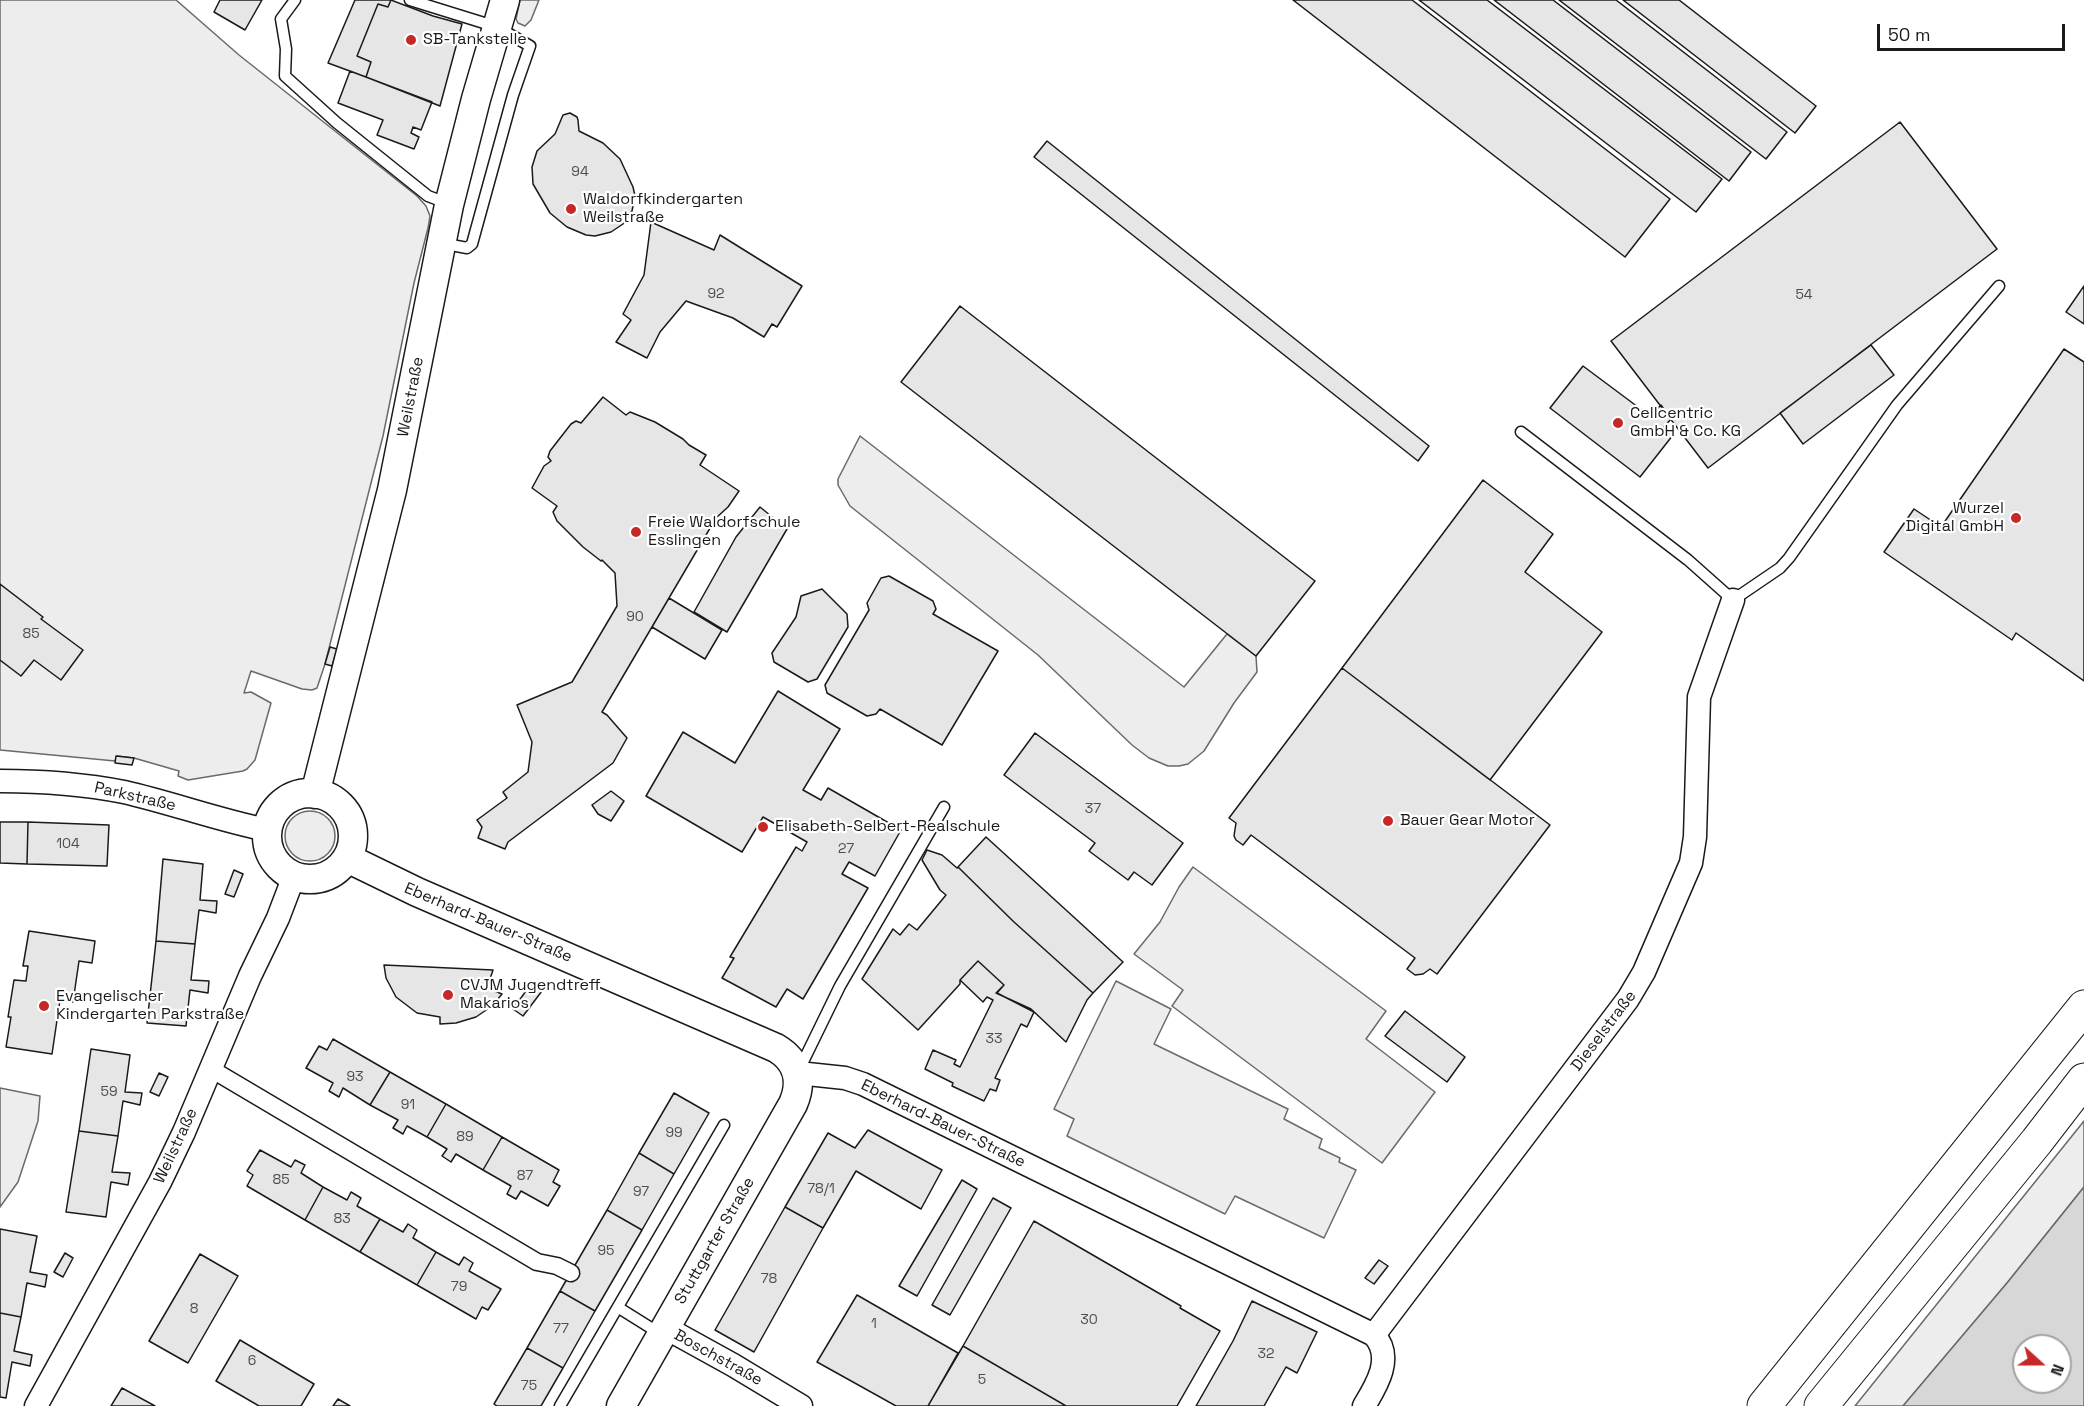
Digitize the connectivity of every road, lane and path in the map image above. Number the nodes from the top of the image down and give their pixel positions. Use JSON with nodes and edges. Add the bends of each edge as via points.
{"nodes":[{"id":1,"x":295,"y":0,"type":"edge"},
{"id":2,"x":410,"y":0,"type":"edge"},
{"id":3,"x":505,"y":0,"type":"edge"},
{"id":4,"x":496,"y":27,"type":"junction"},
{"id":5,"x":449,"y":205,"type":"junction"},
{"id":6,"x":441,"y":243,"type":"junction"},
{"id":7,"x":1999,"y":286,"type":"dead end"},
{"id":8,"x":1521,"y":432,"type":"dead end"},
{"id":9,"x":1734,"y":600,"type":"junction"},
{"id":10,"x":0,"y":781,"type":"edge"},
{"id":11,"x":315,"y":794,"type":"junction"},
{"id":12,"x":944,"y":807,"type":"dead end"},
{"id":13,"x":267,"y":830,"type":"junction"},
{"id":14,"x":347,"y":858,"type":"junction"},
{"id":15,"x":294,"y":876,"type":"junction"},
{"id":16,"x":2084,"y":1007,"type":"edge"},
{"id":17,"x":211,"y":1069,"type":"junction"},
{"id":18,"x":798,"y":1073,"type":"junction"},
{"id":19,"x":2084,"y":1080,"type":"edge"},
{"id":20,"x":724,"y":1125,"type":"dead end"},
{"id":21,"x":571,"y":1273,"type":"dead end"},
{"id":22,"x":619,"y":1308,"type":"junction"},
{"id":23,"x":666,"y":1328,"type":"junction"},
{"id":24,"x":1374,"y":1335,"type":"junction"},
{"id":25,"x":36,"y":1406,"type":"edge"},
{"id":26,"x":560,"y":1406,"type":"edge"},
{"id":27,"x":621,"y":1406,"type":"edge"},
{"id":28,"x":801,"y":1406,"type":"edge"},
{"id":29,"x":1364,"y":1406,"type":"edge"},
{"id":30,"x":1764,"y":1406,"type":"edge"},
{"id":31,"x":1821,"y":1406,"type":"edge"}],
"edges":[{"from":1,"to":5,"type":"lane","via":[[281,19],[285,76],[428,196]]},
{"from":2,"to":4,"type":"lane"},
{"from":3,"to":4,"type":"street","name":"Weilstraße"},
{"from":4,"to":5,"type":"street","name":"Weilstraße"},
{"from":4,"to":6,"type":"lane","via":[[530,45],[472,244],[464,248]]},
{"from":5,"to":6,"type":"street","name":"Weilstraße"},
{"from":6,"to":11,"type":"street","name":"Weilstraße","via":[[392,490]]},
{"from":7,"to":9,"type":"lane","via":[[1898,405],[1789,558]]},
{"from":8,"to":9,"type":"lane"},
{"from":9,"to":24,"type":"street","name":"Dieselstraße","via":[[1700,697],[1691,863],[1644,972],[1628,999]]},
{"from":10,"to":13,"type":"street","name":"Parkstraße","via":[[72,784],[116,791]]},
{"from":11,"to":13,"type":"street","via":[[299,795],[284,802],[273,814]]},
{"from":11,"to":14,"type":"street","via":[[335,802],[348,819],[352,838]]},
{"from":12,"to":18,"type":"lane","via":[[834,996]]},
{"from":13,"to":15,"type":"street","via":[[273,857]]},
{"from":14,"to":15,"type":"street","via":[[330,875],[312,879]]},
{"from":14,"to":18,"type":"street","name":"Eberhard-Bauer-Straße","via":[[776,1048],[790,1058]]},
{"from":15,"to":17,"type":"street","name":"Weilstraße"},
{"from":16,"to":30,"type":"highway"},
{"from":17,"to":21,"type":"street","via":[[537,1262]]},
{"from":17,"to":25,"type":"street","name":"Weilstraße","via":[[145,1211]]},
{"from":18,"to":23,"type":"street","name":"Stuttgarter Straße","via":[[799,1088],[793,1104]]},
{"from":18,"to":24,"type":"street","name":"Eberhard-Bauer-Straße","via":[[863,1084]]},
{"from":19,"to":31,"type":"highway"},
{"from":20,"to":22,"type":"lane"},
{"from":22,"to":23,"type":"lane","via":[[651,1328]]},
{"from":22,"to":26,"type":"lane"},
{"from":23,"to":27,"type":"street","name":"Stuttgarter Straße"},
{"from":23,"to":28,"type":"street","name":"Boschstraße"},
{"from":24,"to":29,"type":"street","via":[[1381,1346],[1382,1367],[1378,1383]]}]}
